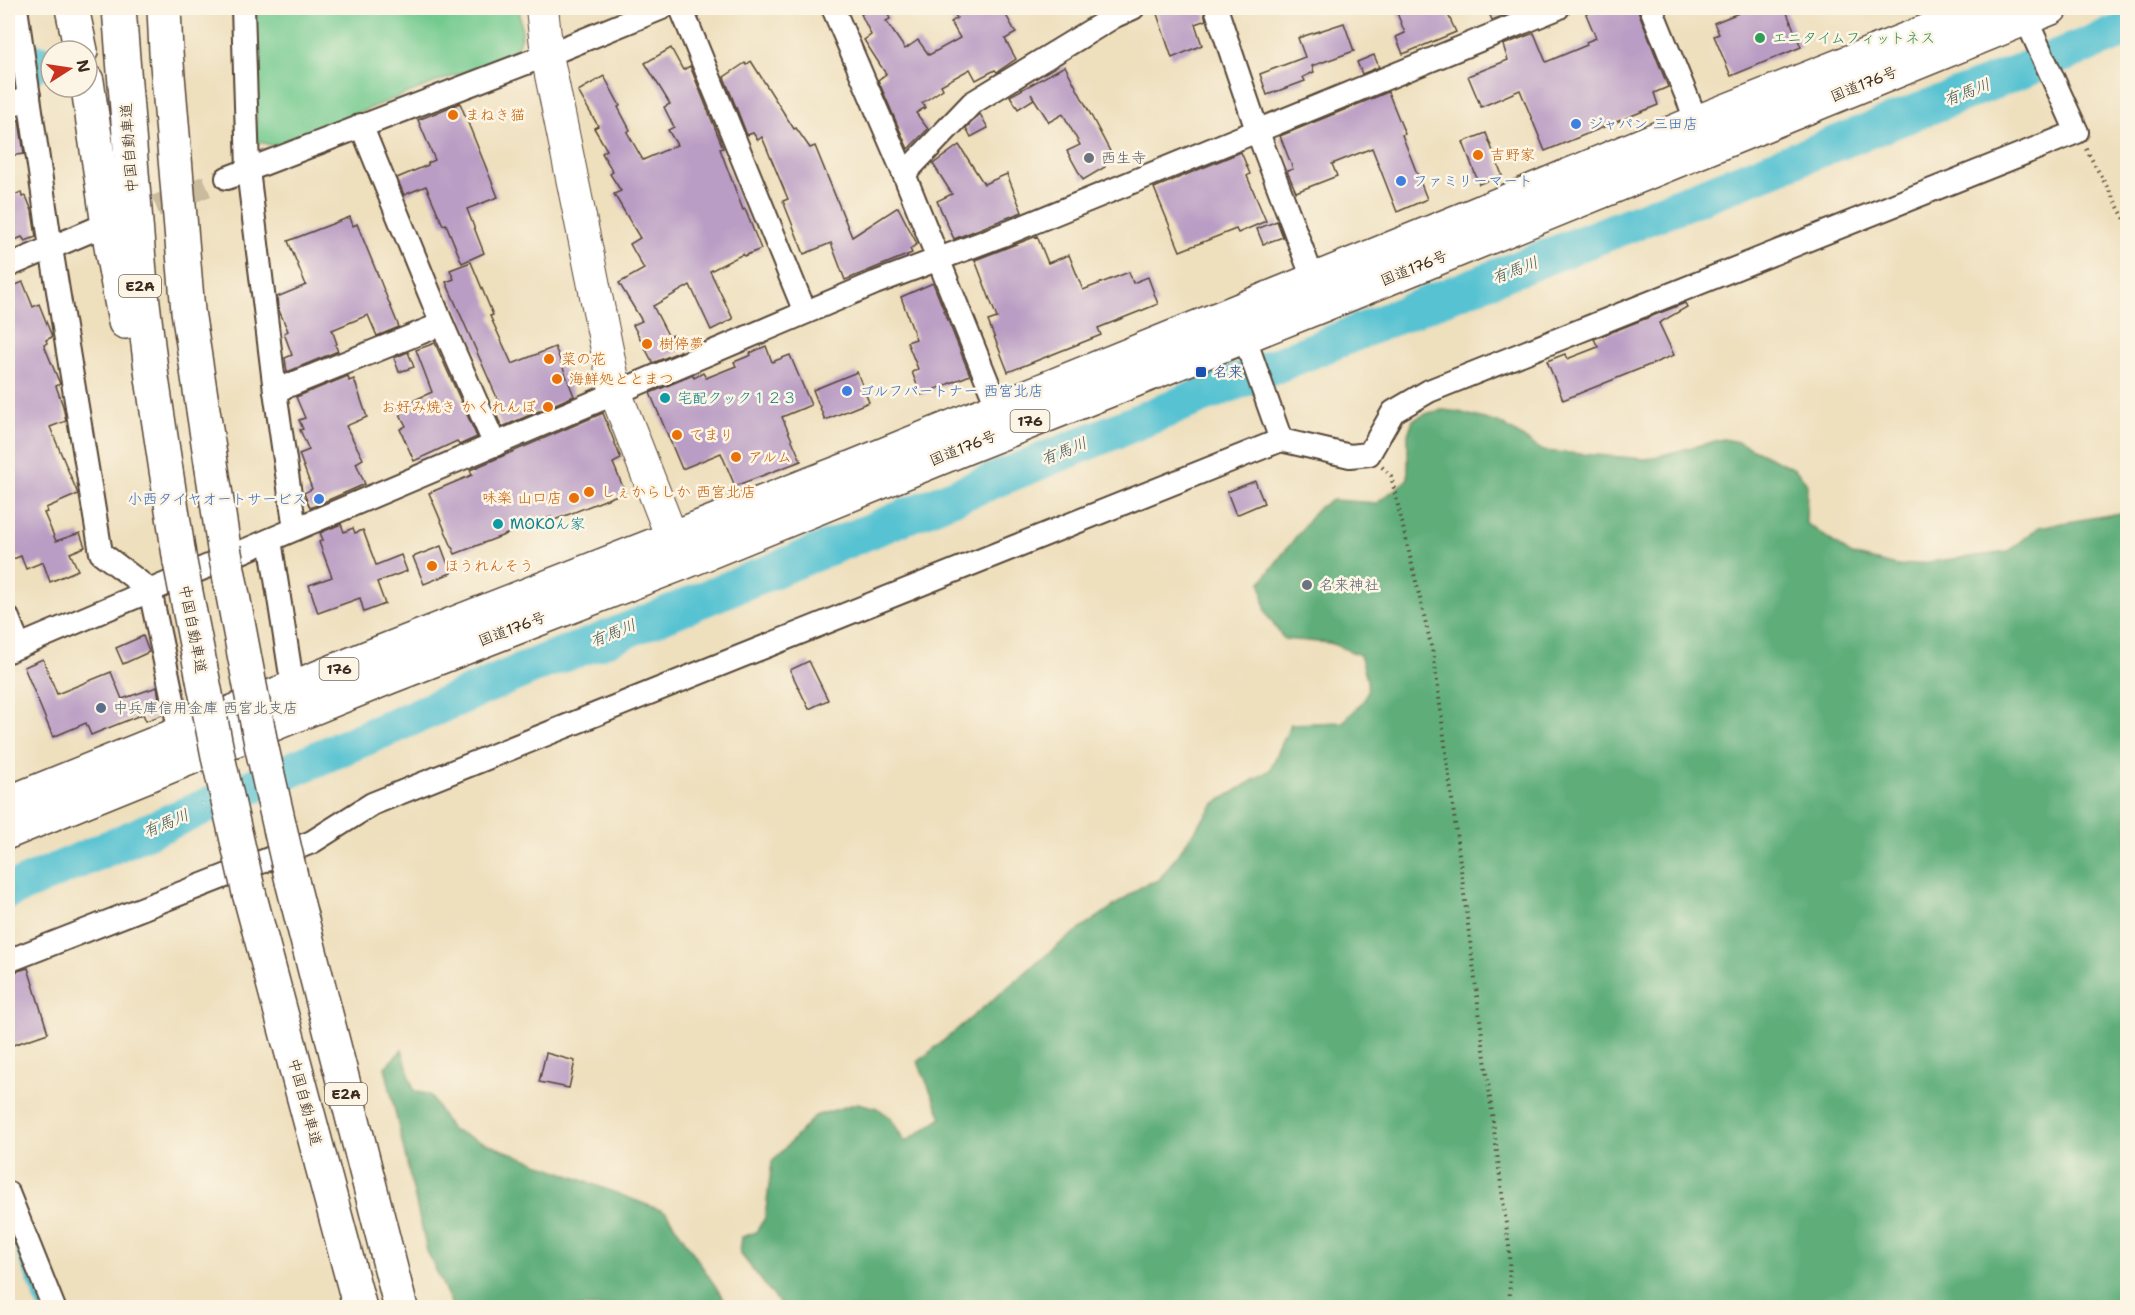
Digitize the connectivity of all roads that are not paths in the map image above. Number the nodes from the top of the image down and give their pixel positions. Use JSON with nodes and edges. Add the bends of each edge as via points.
{"nodes":[{"id":1,"x":16,"y":8,"type":"edge"},
{"id":2,"x":72,"y":8,"type":"edge"},
{"id":3,"x":119,"y":8,"type":"edge"},
{"id":4,"x":164,"y":8,"type":"edge"},
{"id":5,"x":243,"y":8,"type":"edge"},
{"id":6,"x":542,"y":8,"type":"edge"},
{"id":7,"x":662,"y":8,"type":"edge"},
{"id":8,"x":681,"y":8,"type":"edge"},
{"id":9,"x":833,"y":8,"type":"edge"},
{"id":10,"x":1133,"y":8,"type":"edge"},
{"id":11,"x":1216,"y":8,"type":"edge"},
{"id":12,"x":1558,"y":8,"type":"edge"},
{"id":13,"x":1651,"y":8,"type":"edge"},
{"id":14,"x":1986,"y":8,"type":"edge"},
{"id":15,"x":2032,"y":16,"type":"edge"},
{"id":16,"x":78,"y":39,"type":"edge"},
{"id":17,"x":547,"y":55,"type":"junction"},
{"id":18,"x":18,"y":56,"type":"edge"},
{"id":19,"x":28,"y":90,"type":"junction"},
{"id":20,"x":90,"y":99,"type":"edge"},
{"id":21,"x":8,"y":107,"type":"edge"},
{"id":22,"x":1697,"y":122,"type":"junction"},
{"id":23,"x":361,"y":125,"type":"junction"},
{"id":24,"x":1257,"y":130,"type":"junction"},
{"id":25,"x":237,"y":174,"type":"junction"},
{"id":26,"x":904,"y":174,"type":"junction"},
{"id":27,"x":95,"y":229,"type":"dead end"},
{"id":28,"x":51,"y":248,"type":"junction"},
{"id":29,"x":937,"y":260,"type":"junction"},
{"id":30,"x":8,"y":266,"type":"edge"},
{"id":31,"x":1318,"y":292,"type":"junction"},
{"id":32,"x":804,"y":312,"type":"junction"},
{"id":33,"x":442,"y":324,"type":"junction"},
{"id":34,"x":1247,"y":345,"type":"junction"},
{"id":35,"x":275,"y":391,"type":"junction"},
{"id":36,"x":616,"y":394,"type":"junction"},
{"id":37,"x":998,"y":408,"type":"junction"},
{"id":38,"x":1281,"y":440,"type":"junction"},
{"id":39,"x":495,"y":445,"type":"junction"},
{"id":40,"x":296,"y":529,"type":"junction"},
{"id":41,"x":270,"y":540,"type":"junction"},
{"id":42,"x":676,"y":551,"type":"junction"},
{"id":43,"x":180,"y":561,"type":"junction"},
{"id":44,"x":150,"y":590,"type":"junction"},
{"id":45,"x":8,"y":618,"type":"edge"},
{"id":46,"x":13,"y":649,"type":"edge"},
{"id":47,"x":295,"y":687,"type":"junction"},
{"id":48,"x":180,"y":733,"type":"junction"},
{"id":49,"x":8,"y":803,"type":"edge"},
{"id":50,"x":8,"y":832,"type":"edge"},
{"id":51,"x":8,"y":962,"type":"edge"},
{"id":52,"x":8,"y":1193,"type":"edge"},
{"id":53,"x":54,"y":1308,"type":"edge"},
{"id":54,"x":360,"y":1308,"type":"edge"},
{"id":55,"x":401,"y":1308,"type":"edge"}],
"edges":[{"from":1,"to":18,"type":"street"},
{"from":2,"to":16,"type":"highway"},
{"from":3,"to":43,"type":"highway","name":"中国自動車道","number":"E2A","via":[[141,286]]},
{"from":4,"to":55,"type":"highway","number":"E2A","bridge":true,"via":[[188,311],[224,548],[292,881]]},
{"from":5,"to":25,"type":"street"},
{"from":6,"to":17,"type":"street"},
{"from":7,"to":17,"type":"street"},
{"from":8,"to":32,"type":"street"},
{"from":9,"to":26,"type":"street"},
{"from":10,"to":26,"type":"street","via":[[972,103]]},
{"from":11,"to":24,"type":"street"},
{"from":12,"to":24,"type":"street"},
{"from":13,"to":22,"type":"street"},
{"from":14,"to":22,"type":"highway","name":"国道176号","number":"176"},
{"from":15,"to":31,"type":"highway","name":"国道176号","number":"176"},
{"from":15,"to":38,"type":"street","via":[[2073,124],[1429,391],[1393,412],[1369,454],[1350,456]]},
{"from":17,"to":23,"type":"street"},
{"from":17,"to":36,"type":"street"},
{"from":18,"to":19,"type":"street"},
{"from":19,"to":21,"type":"street"},
{"from":19,"to":28,"type":"street"},
{"from":20,"to":43,"type":"highway","via":[[124,322]]},
{"from":22,"to":31,"type":"highway","name":"国道176号","number":"176"},
{"from":23,"to":25,"type":"street"},
{"from":23,"to":33,"type":"street"},
{"from":24,"to":29,"type":"street"},
{"from":24,"to":31,"type":"street"},
{"from":25,"to":35,"type":"street"},
{"from":26,"to":29,"type":"street"},
{"from":27,"to":28,"type":"street"},
{"from":28,"to":30,"type":"street"},
{"from":28,"to":44,"type":"street","via":[[101,553]]},
{"from":29,"to":32,"type":"street"},
{"from":29,"to":37,"type":"street"},
{"from":31,"to":34,"type":"highway","name":"国道176号","number":"176"},
{"from":31,"to":37,"type":"highway","name":"国道176号","number":"176"},
{"from":32,"to":36,"type":"street"},
{"from":33,"to":35,"type":"street"},
{"from":33,"to":39,"type":"street"},
{"from":34,"to":38,"type":"street"},
{"from":34,"to":42,"type":"highway","name":"国道176号","number":"176"},
{"from":35,"to":40,"type":"street"},
{"from":36,"to":39,"type":"street"},
{"from":36,"to":42,"type":"street"},
{"from":37,"to":42,"type":"highway","name":"国道176号","number":"176"},
{"from":38,"to":51,"type":"street","via":[[372,804],[312,842]]},
{"from":39,"to":40,"type":"street"},
{"from":40,"to":41,"type":"street"},
{"from":41,"to":44,"type":"street"},
{"from":41,"to":47,"type":"street"},
{"from":42,"to":47,"type":"highway","name":"国道176号","number":"176"},
{"from":42,"to":50,"type":"highway","name":"国道176号","number":"176","via":[[387,678]]},
{"from":43,"to":54,"type":"highway","name":"中国自動車道","number":"E2A","bridge":true,"via":[[249,893]]},
{"from":44,"to":46,"type":"street"},
{"from":44,"to":48,"type":"street"},
{"from":45,"to":46,"type":"street"},
{"from":47,"to":48,"type":"highway","name":"国道176号","number":"176"},
{"from":48,"to":49,"type":"highway","name":"国道176号","number":"176"},
{"from":52,"to":53,"type":"street"}]}
